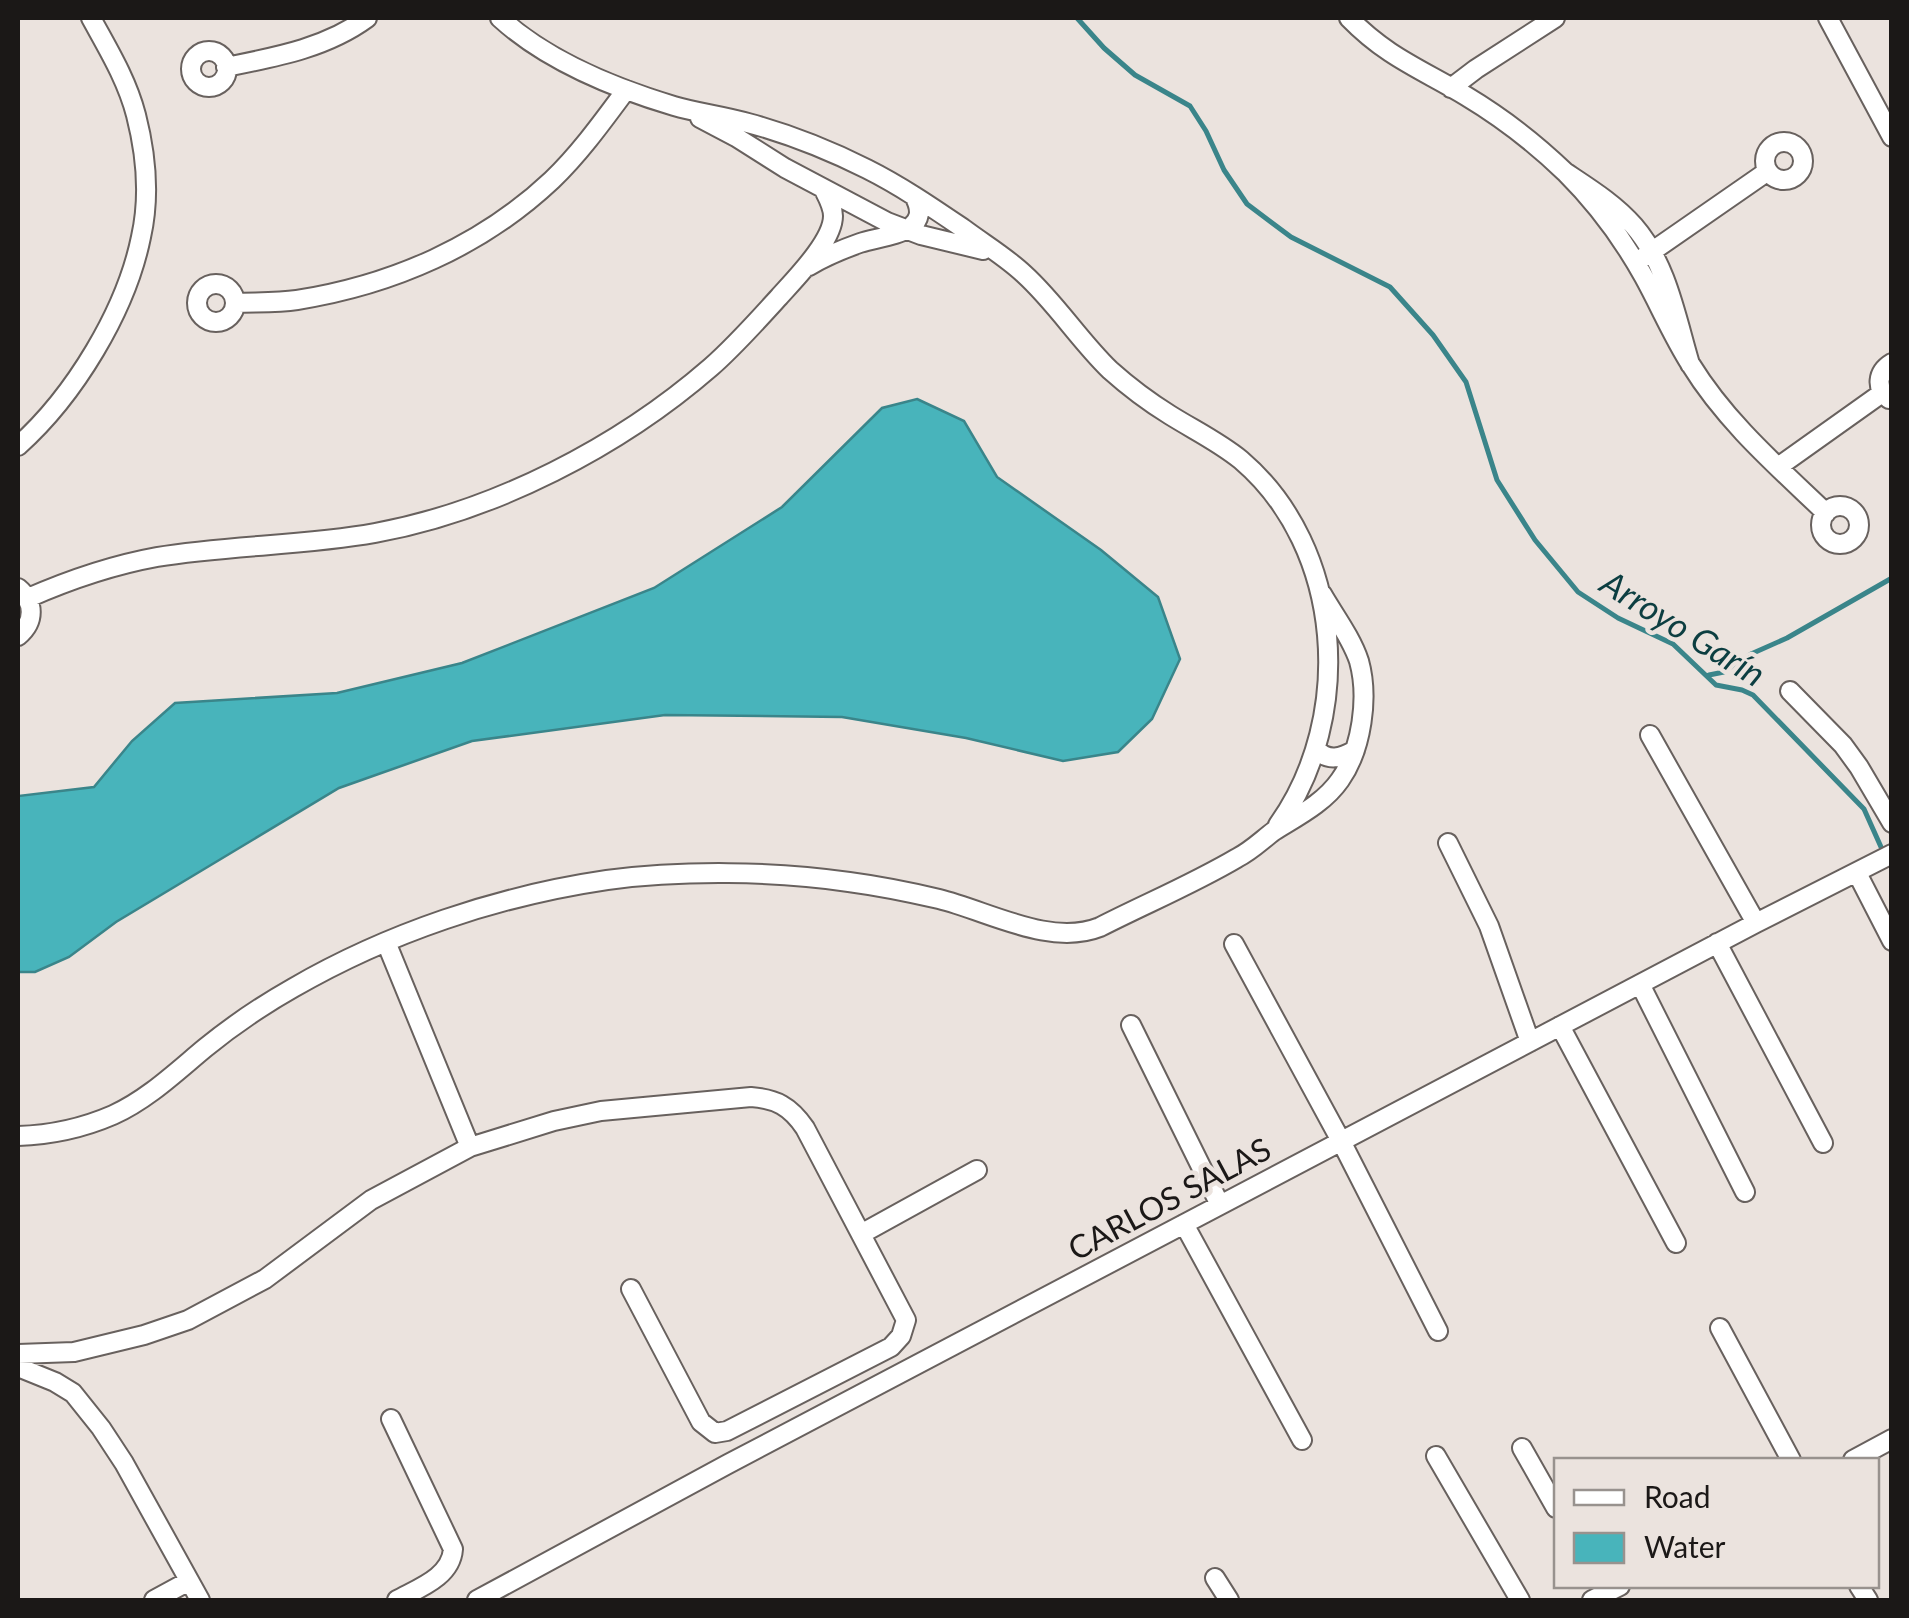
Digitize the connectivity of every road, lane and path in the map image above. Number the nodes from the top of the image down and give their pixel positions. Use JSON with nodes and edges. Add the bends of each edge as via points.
{"nodes":[{"id":1,"x":91,"y":18,"type":"edge"},
{"id":2,"x":367,"y":18,"type":"edge"},
{"id":3,"x":500,"y":18,"type":"edge"},
{"id":4,"x":1349,"y":18,"type":"edge"},
{"id":5,"x":1555,"y":18,"type":"edge"},
{"id":6,"x":1828,"y":18,"type":"edge"},
{"id":7,"x":226,"y":67,"type":"dead end"},
{"id":8,"x":1451,"y":88,"type":"junction"},
{"id":9,"x":626,"y":90,"type":"junction"},
{"id":10,"x":677,"y":107,"type":"junction"},
{"id":11,"x":1892,"y":137,"type":"edge"},
{"id":12,"x":818,"y":146,"type":"junction"},
{"id":13,"x":1768,"y":171,"type":"dead end"},
{"id":14,"x":1566,"y":172,"type":"junction"},
{"id":15,"x":804,"y":178,"type":"junction"},
{"id":16,"x":822,"y":188,"type":"junction"},
{"id":17,"x":914,"y":196,"type":"junction"},
{"id":18,"x":907,"y":230,"type":"junction"},
{"id":19,"x":1652,"y":252,"type":"junction"},
{"id":20,"x":1002,"y":256,"type":"junction"},
{"id":21,"x":1636,"y":263,"type":"junction"},
{"id":22,"x":804,"y":269,"type":"junction"},
{"id":23,"x":235,"y":303,"type":"dead end"},
{"id":24,"x":1892,"y":363,"type":"edge"},
{"id":25,"x":1690,"y":364,"type":"junction"},
{"id":26,"x":1887,"y":397,"type":"edge"},
{"id":27,"x":18,"y":446,"type":"edge"},
{"id":28,"x":1778,"y":467,"type":"junction"},
{"id":29,"x":1826,"y":513,"type":"dead end"},
{"id":30,"x":23,"y":593,"type":"edge"},
{"id":31,"x":1322,"y":594,"type":"junction"},
{"id":32,"x":18,"y":636,"type":"edge"},
{"id":33,"x":1327,"y":683,"type":"junction"},
{"id":34,"x":1363,"y":689,"type":"junction"},
{"id":35,"x":1790,"y":691,"type":"dead end"},
{"id":36,"x":1650,"y":734,"type":"dead end"},
{"id":37,"x":1316,"y":750,"type":"junction"},
{"id":38,"x":1354,"y":750,"type":"junction"},
{"id":39,"x":1892,"y":824,"type":"edge"},
{"id":40,"x":1272,"y":833,"type":"junction"},
{"id":41,"x":1448,"y":844,"type":"dead end"},
{"id":42,"x":1892,"y":854,"type":"edge"},
{"id":43,"x":1858,"y":873,"type":"junction"},
{"id":44,"x":1756,"y":923,"type":"junction"},
{"id":45,"x":386,"y":942,"type":"junction"},
{"id":46,"x":1892,"y":942,"type":"edge"},
{"id":47,"x":1718,"y":943,"type":"junction"},
{"id":48,"x":1234,"y":944,"type":"dead end"},
{"id":49,"x":1640,"y":984,"type":"junction"},
{"id":50,"x":1131,"y":1025,"type":"dead end"},
{"id":51,"x":1560,"y":1026,"type":"junction"},
{"id":52,"x":1530,"y":1042,"type":"junction"},
{"id":53,"x":18,"y":1136,"type":"edge"},
{"id":54,"x":1341,"y":1141,"type":"junction"},
{"id":55,"x":1823,"y":1143,"type":"dead end"},
{"id":56,"x":470,"y":1147,"type":"junction"},
{"id":57,"x":977,"y":1170,"type":"dead end"},
{"id":58,"x":1745,"y":1192,"type":"dead end"},
{"id":59,"x":1220,"y":1205,"type":"junction"},
{"id":60,"x":1184,"y":1224,"type":"junction"},
{"id":61,"x":861,"y":1234,"type":"junction"},
{"id":62,"x":1676,"y":1243,"type":"dead end"},
{"id":63,"x":631,"y":1289,"type":"dead end"},
{"id":64,"x":1720,"y":1328,"type":"dead end"},
{"id":65,"x":1438,"y":1331,"type":"dead end"},
{"id":66,"x":74,"y":1352,"type":"junction"},
{"id":67,"x":18,"y":1354,"type":"edge"},
{"id":68,"x":18,"y":1367,"type":"edge"},
{"id":69,"x":73,"y":1392,"type":"junction"},
{"id":70,"x":391,"y":1419,"type":"dead end"},
{"id":71,"x":1892,"y":1439,"type":"edge"},
{"id":72,"x":1302,"y":1440,"type":"dead end"},
{"id":73,"x":1522,"y":1448,"type":"dead end"},
{"id":74,"x":1436,"y":1456,"type":"dead end"},
{"id":75,"x":1790,"y":1458,"type":"edge"},
{"id":76,"x":1857,"y":1458,"type":"edge"},
{"id":77,"x":1554,"y":1504,"type":"edge"},
{"id":78,"x":1216,"y":1578,"type":"dead end"},
{"id":79,"x":189,"y":1581,"type":"junction"},
{"id":80,"x":154,"y":1600,"type":"edge"},
{"id":81,"x":200,"y":1600,"type":"edge"},
{"id":82,"x":397,"y":1600,"type":"edge"},
{"id":83,"x":478,"y":1600,"type":"edge"},
{"id":84,"x":1229,"y":1600,"type":"edge"},
{"id":85,"x":1520,"y":1600,"type":"edge"}],
"edges":[{"from":1,"to":27,"type":"street","via":[[136,113],[145,165],[141,238],[126,287],[84,366]]},
{"from":2,"to":7,"type":"street","via":[[316,46]]},
{"from":3,"to":9,"type":"street"},
{"from":4,"to":8,"type":"street","via":[[1385,50]]},
{"from":5,"to":8,"type":"street"},
{"from":6,"to":11,"type":"street"},
{"from":8,"to":14,"type":"street"},
{"from":9,"to":10,"type":"street"},
{"from":9,"to":23,"type":"street","via":[[552,180],[458,248],[350,290]]},
{"from":10,"to":12,"type":"street"},
{"from":10,"to":15,"type":"street"},
{"from":12,"to":15,"type":"street","via":[[802,160]]},
{"from":12,"to":17,"type":"street"},
{"from":13,"to":19,"type":"street"},
{"from":14,"to":19,"type":"street","via":[[1618,210]]},
{"from":14,"to":21,"type":"street"},
{"from":15,"to":16,"type":"street"},
{"from":16,"to":18,"type":"street"},
{"from":16,"to":22,"type":"street","via":[[832,223]]},
{"from":17,"to":18,"type":"street","via":[[920,213]]},
{"from":17,"to":20,"type":"street"},
{"from":18,"to":20,"type":"street"},
{"from":18,"to":22,"type":"street"},
{"from":19,"to":21,"type":"street"},
{"from":19,"to":25,"type":"street"},
{"from":20,"to":31,"type":"street","via":[[1128,385],[1261,479],[1291,519]]},
{"from":21,"to":25,"type":"street"},
{"from":22,"to":30,"type":"street","via":[[711,367],[582,457],[523,486],[375,533],[159,557]]},
{"from":24,"to":26,"type":"street","via":[[1879,380]]},
{"from":25,"to":28,"type":"street"},
{"from":26,"to":28,"type":"street"},
{"from":28,"to":29,"type":"street"},
{"from":30,"to":32,"type":"street","via":[[31,616]]},
{"from":31,"to":33,"type":"street"},
{"from":31,"to":34,"type":"street","via":[[1355,652]]},
{"from":33,"to":34,"type":"street","via":[[1347,674]]},
{"from":33,"to":37,"type":"street"},
{"from":34,"to":38,"type":"street"},
{"from":35,"to":39,"type":"street","via":[[1844,745]]},
{"from":36,"to":44,"type":"street"},
{"from":37,"to":38,"type":"street","via":[[1330,758]]},
{"from":37,"to":40,"type":"street"},
{"from":38,"to":40,"type":"street","via":[[1338,783]]},
{"from":40,"to":45,"type":"street","via":[[1219,868],[1075,934],[847,881],[712,874],[559,889]]},
{"from":41,"to":52,"type":"street","via":[[1488,926]]},
{"from":42,"to":43,"type":"street","name":"CARLOS SALAS"},
{"from":43,"to":44,"type":"street","name":"CARLOS SALAS"},
{"from":43,"to":46,"type":"street"},
{"from":44,"to":47,"type":"street","name":"CARLOS SALAS"},
{"from":45,"to":53,"type":"street","via":[[292,988],[116,1114],[81,1127]]},
{"from":45,"to":56,"type":"street"},
{"from":47,"to":49,"type":"street","name":"CARLOS SALAS"},
{"from":47,"to":55,"type":"street"},
{"from":48,"to":54,"type":"street"},
{"from":49,"to":51,"type":"street","name":"CARLOS SALAS"},
{"from":49,"to":58,"type":"street"},
{"from":50,"to":59,"type":"street"},
{"from":51,"to":52,"type":"street","name":"CARLOS SALAS"},
{"from":51,"to":62,"type":"street"},
{"from":52,"to":54,"type":"street","name":"CARLOS SALAS"},
{"from":54,"to":59,"type":"street","name":"CARLOS SALAS"},
{"from":54,"to":65,"type":"street"},
{"from":56,"to":61,"type":"street","via":[[601,1111],[769,1098],[805,1128]]},
{"from":56,"to":66,"type":"street","via":[[371,1200],[225,1302],[144,1335]]},
{"from":57,"to":61,"type":"street"},
{"from":59,"to":60,"type":"street","name":"CARLOS SALAS"},
{"from":60,"to":72,"type":"street"},
{"from":60,"to":83,"type":"street","name":"CARLOS SALAS"},
{"from":61,"to":63,"type":"street","via":[[906,1320],[901,1336],[727,1431],[715,1433],[702,1422]]},
{"from":64,"to":75,"type":"street"},
{"from":66,"to":67,"type":"street"},
{"from":66,"to":69,"type":"street"},
{"from":68,"to":69,"type":"street"},
{"from":69,"to":79,"type":"street","via":[[124,1463]]},
{"from":70,"to":82,"type":"street","via":[[454,1549],[444,1572]]},
{"from":71,"to":76,"type":"street"},
{"from":73,"to":77,"type":"street"},
{"from":74,"to":85,"type":"street"},
{"from":78,"to":84,"type":"street"},
{"from":79,"to":80,"type":"street"},
{"from":79,"to":81,"type":"street"}]}
